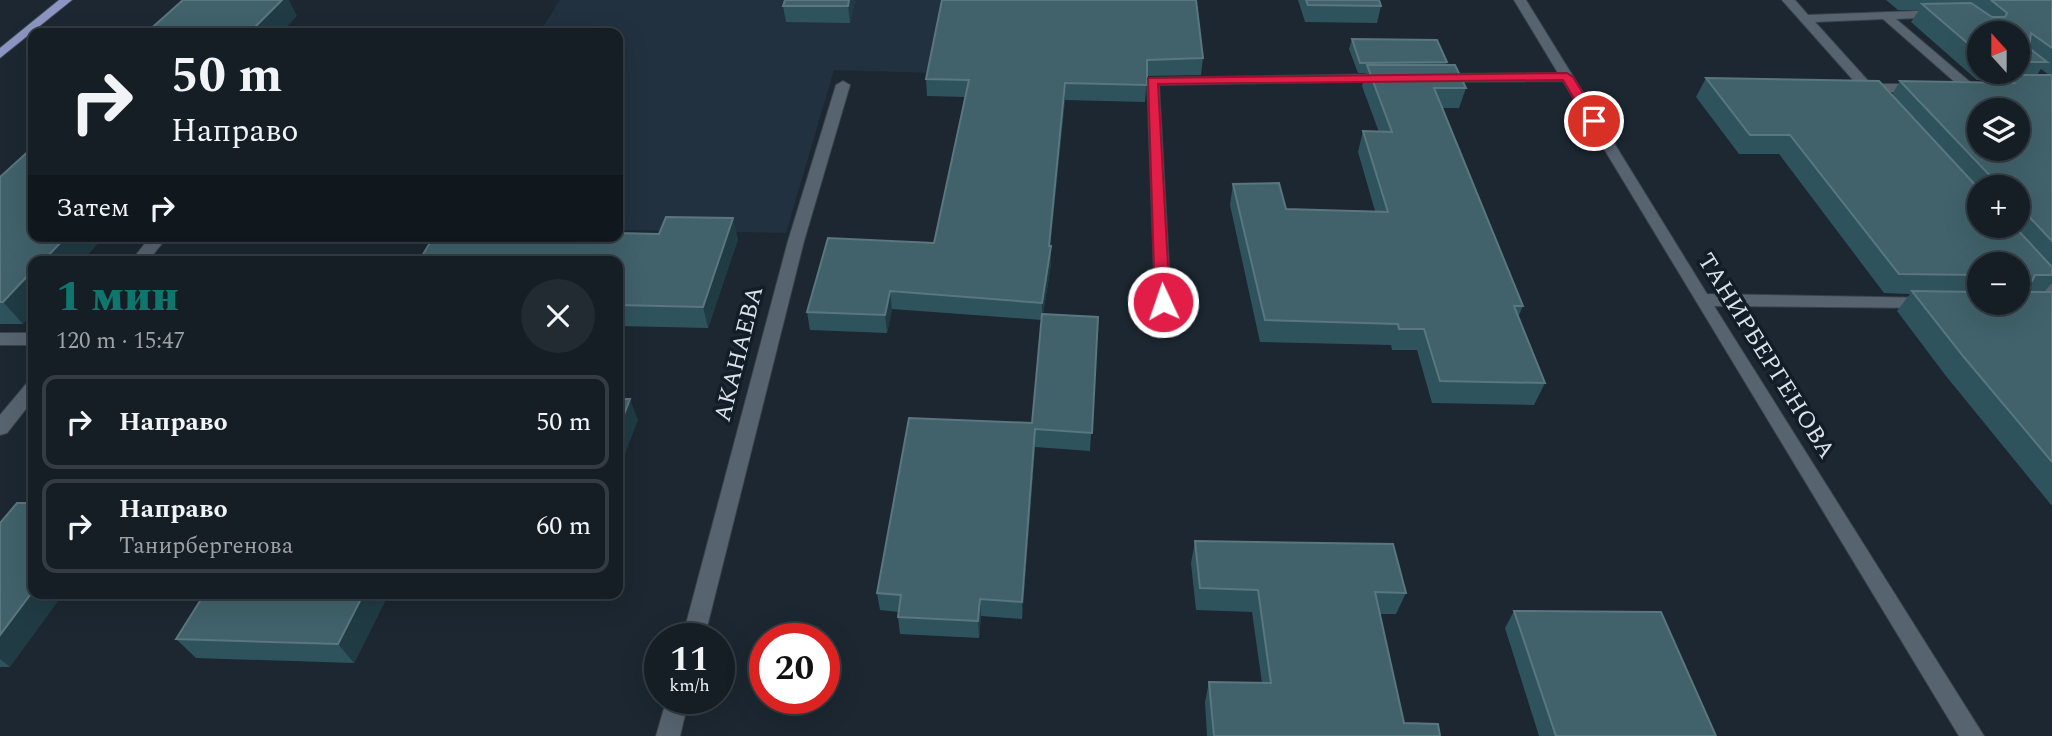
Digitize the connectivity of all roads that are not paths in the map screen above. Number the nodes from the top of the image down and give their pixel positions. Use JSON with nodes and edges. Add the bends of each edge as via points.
{"nodes":[{"id":1,"x":66,"y":0,"type":"edge"},
{"id":2,"x":1520,"y":0,"type":"edge"},
{"id":3,"x":1788,"y":0,"type":"edge"},
{"id":4,"x":1898,"y":0,"type":"edge"},
{"id":5,"x":1913,"y":13,"type":"junction"},
{"id":6,"x":1951,"y":13,"type":"edge"},
{"id":7,"x":1885,"y":15,"type":"junction"},
{"id":8,"x":1805,"y":19,"type":"junction"},
{"id":9,"x":32,"y":28,"type":"edge"},
{"id":10,"x":28,"y":31,"type":"edge"},
{"id":11,"x":0,"y":54,"type":"edge"},
{"id":12,"x":1567,"y":77,"type":"junction"},
{"id":13,"x":1397,"y":78,"type":"edge"},
{"id":14,"x":1424,"y":78,"type":"edge"},
{"id":15,"x":843,"y":85,"type":"dead end"},
{"id":16,"x":1868,"y":88,"type":"junction"},
{"id":17,"x":1886,"y":109,"type":"edge"},
{"id":18,"x":155,"y":242,"type":"edge"},
{"id":19,"x":143,"y":256,"type":"edge"},
{"id":20,"x":2030,"y":273,"type":"edge"},
{"id":21,"x":1702,"y":300,"type":"junction"},
{"id":22,"x":2048,"y":300,"type":"edge"},
{"id":23,"x":1163,"y":302,"type":"dead end"},
{"id":24,"x":1938,"y":302,"type":"edge"},
{"id":25,"x":0,"y":339,"type":"edge"},
{"id":26,"x":28,"y":339,"type":"edge"},
{"id":27,"x":28,"y":394,"type":"edge"},
{"id":28,"x":0,"y":428,"type":"edge"},
{"id":29,"x":697,"y":623,"type":"edge"},
{"id":30,"x":674,"y":714,"type":"edge"},
{"id":31,"x":668,"y":736,"type":"edge"},
{"id":32,"x":1972,"y":736,"type":"edge"}],
"edges":[{"from":1,"to":9,"type":"main road"},
{"from":2,"to":12,"type":"street","name":"ТАНИРБЕРГЕНОВА"},
{"from":3,"to":8,"type":"street"},
{"from":4,"to":5,"type":"street"},
{"from":5,"to":6,"type":"street"},
{"from":5,"to":7,"type":"street"},
{"from":7,"to":8,"type":"street"},
{"from":7,"to":16,"type":"street","via":[[1976,87]]},
{"from":8,"to":16,"type":"street"},
{"from":10,"to":11,"type":"main road"},
{"from":12,"to":14,"type":"street"},
{"from":12,"to":21,"type":"street","name":"ТАНИРБЕРГЕНОВА"},
{"from":13,"to":23,"type":"street","via":[[1152,80]]},
{"from":15,"to":29,"type":"street","name":"АКАНАЕВА","via":[[796,241]]},
{"from":16,"to":17,"type":"street"},
{"from":18,"to":19,"type":"street"},
{"from":20,"to":22,"type":"street"},
{"from":21,"to":24,"type":"street"},
{"from":21,"to":32,"type":"street","name":"ТАНИРБЕРГЕНОВА"},
{"from":25,"to":26,"type":"street"},
{"from":27,"to":28,"type":"street"},
{"from":30,"to":31,"type":"street"}]}
